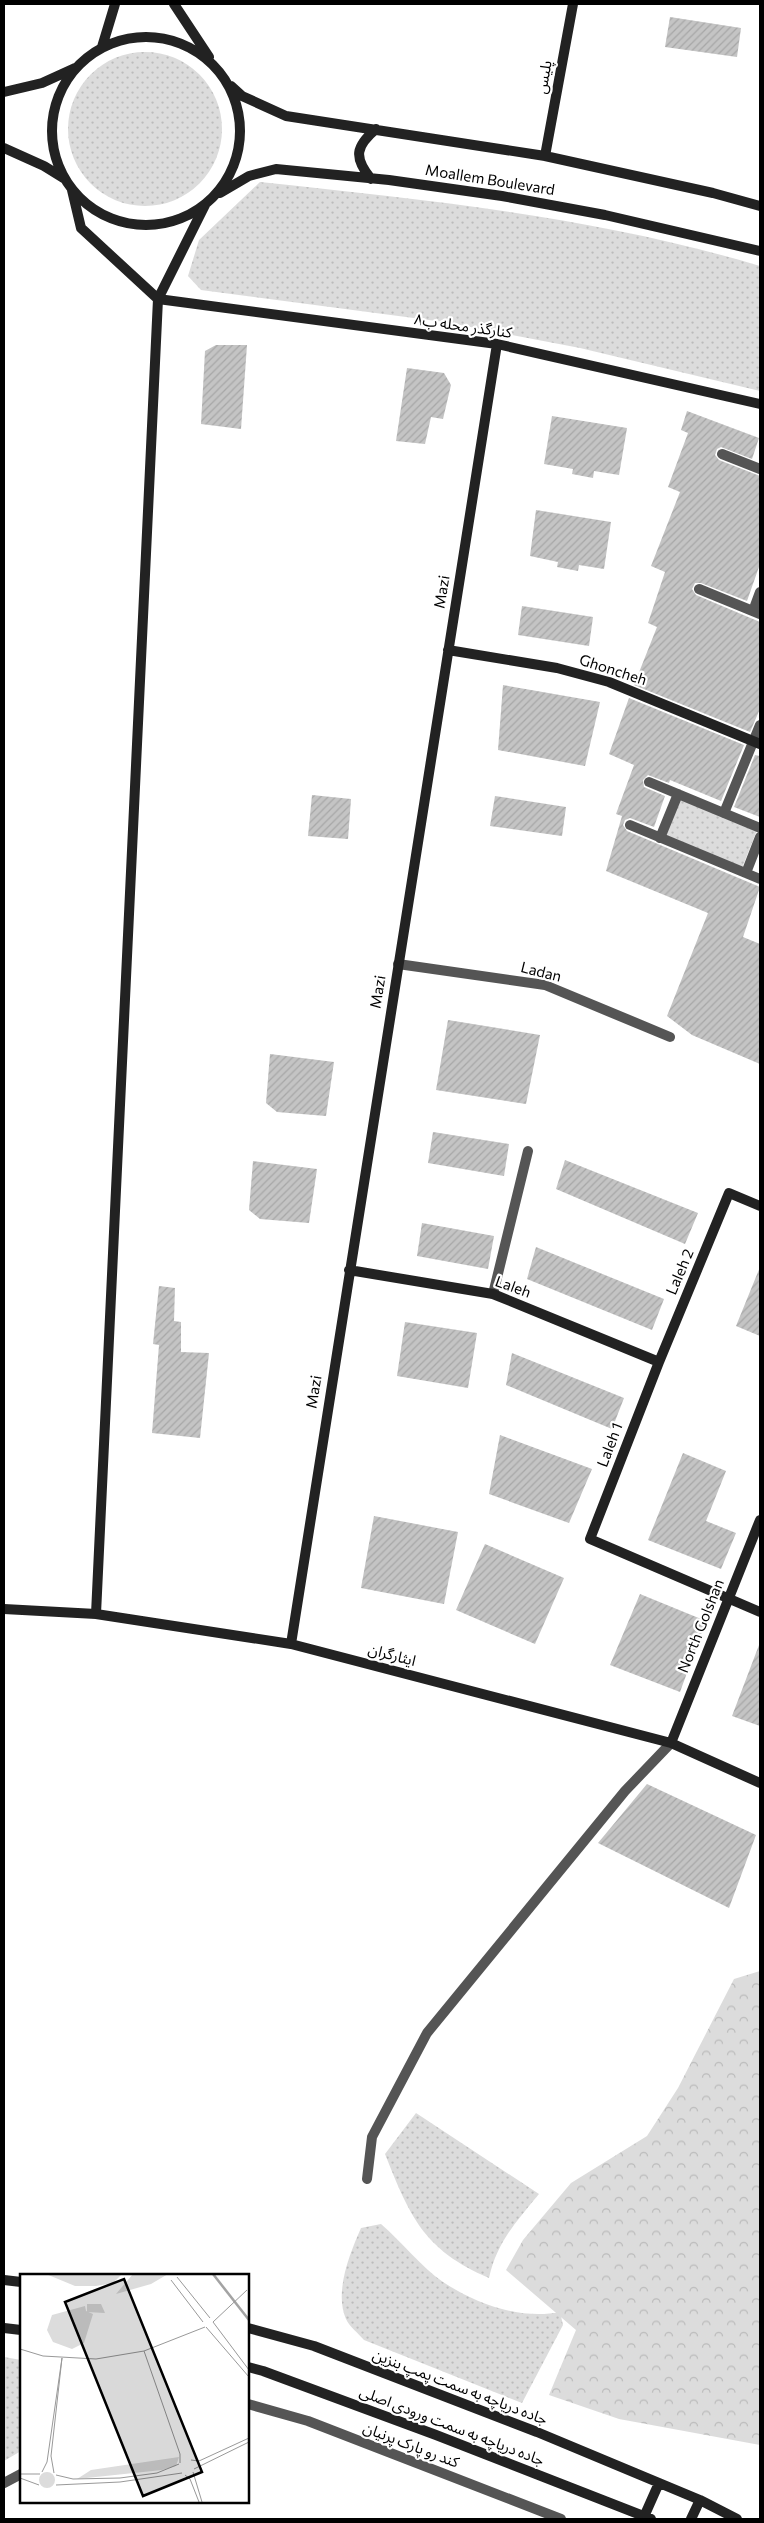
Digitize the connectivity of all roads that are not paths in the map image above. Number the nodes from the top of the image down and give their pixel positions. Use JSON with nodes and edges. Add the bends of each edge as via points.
{"nodes":[{"id":1,"x":115,"y":4,"type":"edge"},
{"id":2,"x":174,"y":4,"type":"edge"},
{"id":3,"x":573,"y":4,"type":"edge"},
{"id":4,"x":102,"y":47,"type":"junction"},
{"id":5,"x":214,"y":65,"type":"junction"},
{"id":6,"x":76,"y":68,"type":"junction"},
{"id":7,"x":229,"y":84,"type":"junction"},
{"id":8,"x":4,"y":92,"type":"edge"},
{"id":9,"x":376,"y":128,"type":"junction"},
{"id":10,"x":4,"y":148,"type":"edge"},
{"id":11,"x":546,"y":156,"type":"junction"},
{"id":12,"x":371,"y":178,"type":"junction"},
{"id":13,"x":65,"y":179,"type":"junction"},
{"id":14,"x":72,"y":190,"type":"junction"},
{"id":15,"x":216,"y":195,"type":"junction"},
{"id":16,"x":206,"y":205,"type":"junction"},
{"id":17,"x":760,"y":206,"type":"edge"},
{"id":18,"x":760,"y":250,"type":"edge"},
{"id":19,"x":158,"y":299,"type":"junction"},
{"id":20,"x":497,"y":344,"type":"junction"},
{"id":21,"x":760,"y":404,"type":"edge"},
{"id":22,"x":722,"y":454,"type":"dead end"},
{"id":23,"x":760,"y":469,"type":"edge"},
{"id":24,"x":699,"y":589,"type":"dead end"},
{"id":25,"x":760,"y":592,"type":"edge"},
{"id":26,"x":756,"y":612,"type":"edge"},
{"id":27,"x":448,"y":650,"type":"junction"},
{"id":28,"x":760,"y":725,"type":"edge"},
{"id":29,"x":757,"y":742,"type":"edge"},
{"id":30,"x":649,"y":782,"type":"dead end"},
{"id":31,"x":678,"y":794,"type":"junction"},
{"id":32,"x":724,"y":813,"type":"junction"},
{"id":33,"x":630,"y":825,"type":"dead end"},
{"id":34,"x":760,"y":828,"type":"edge"},
{"id":35,"x":760,"y":837,"type":"edge"},
{"id":36,"x":660,"y":838,"type":"junction"},
{"id":37,"x":746,"y":873,"type":"junction"},
{"id":38,"x":760,"y":879,"type":"edge"},
{"id":39,"x":398,"y":964,"type":"junction"},
{"id":40,"x":670,"y":1037,"type":"dead end"},
{"id":41,"x":528,"y":1151,"type":"dead end"},
{"id":42,"x":760,"y":1206,"type":"edge"},
{"id":43,"x":349,"y":1270,"type":"junction"},
{"id":44,"x":493,"y":1294,"type":"junction"},
{"id":45,"x":658,"y":1362,"type":"junction"},
{"id":46,"x":760,"y":1520,"type":"edge"},
{"id":47,"x":728,"y":1598,"type":"junction"},
{"id":48,"x":4,"y":1609,"type":"edge"},
{"id":49,"x":760,"y":1612,"type":"edge"},
{"id":50,"x":96,"y":1614,"type":"junction"},
{"id":51,"x":291,"y":1644,"type":"junction"},
{"id":52,"x":670,"y":1743,"type":"junction"},
{"id":53,"x":760,"y":1783,"type":"edge"},
{"id":54,"x":367,"y":2179,"type":"dead end"},
{"id":55,"x":4,"y":2280,"type":"edge"},
{"id":56,"x":20,"y":2282,"type":"edge"},
{"id":57,"x":4,"y":2328,"type":"edge"},
{"id":58,"x":249,"y":2328,"type":"edge"},
{"id":59,"x":20,"y":2330,"type":"edge"},
{"id":60,"x":249,"y":2368,"type":"edge"},
{"id":61,"x":249,"y":2404,"type":"edge"},
{"id":62,"x":20,"y":2474,"type":"edge"},
{"id":63,"x":4,"y":2482,"type":"edge"},
{"id":64,"x":659,"y":2483,"type":"junction"},
{"id":65,"x":700,"y":2500,"type":"junction"},
{"id":66,"x":646,"y":2518,"type":"edge"},
{"id":67,"x":561,"y":2519,"type":"edge"},
{"id":68,"x":691,"y":2519,"type":"edge"},
{"id":69,"x":737,"y":2519,"type":"edge"}],
"edges":[{"from":1,"to":4,"type":"street"},
{"from":2,"to":5,"type":"street"},
{"from":3,"to":11,"type":"street","name":"پلیس"},
{"from":4,"to":5,"type":"street","via":[[149,36],[172,40],[195,50]]},
{"from":4,"to":6,"type":"street"},
{"from":5,"to":7,"type":"street"},
{"from":6,"to":8,"type":"street","via":[[42,83]]},
{"from":6,"to":13,"type":"street","via":[[62,87],[54,110],[51,134],[55,157]]},
{"from":7,"to":9,"type":"street","name":"Moallem Boulevard","via":[[242,96],[286,116]]},
{"from":7,"to":15,"type":"street","via":[[238,106],[239,153],[230,175]]},
{"from":9,"to":11,"type":"street","name":"Moallem Boulevard"},
{"from":9,"to":12,"type":"street","via":[[364,140],[358,156],[360,166]]},
{"from":10,"to":13,"type":"street"},
{"from":11,"to":17,"type":"street","name":"Moallem Boulevard"},
{"from":12,"to":15,"type":"street","name":"Moallem Boulevard","via":[[276,170],[249,176]]},
{"from":12,"to":18,"type":"street","name":"Moallem Boulevard","via":[[530,201]]},
{"from":13,"to":14,"type":"street"},
{"from":14,"to":16,"type":"street","via":[[94,210],[121,222],[151,225],[180,220]]},
{"from":14,"to":19,"type":"street","via":[[80,228]]},
{"from":15,"to":16,"type":"street"},
{"from":16,"to":19,"type":"street"},
{"from":19,"to":20,"type":"street","name":"کنارگذر محله ب۸"},
{"from":19,"to":50,"type":"street"},
{"from":20,"to":21,"type":"street","name":"کنارگذر محله ب۸"},
{"from":20,"to":27,"type":"street","name":"Mazi"},
{"from":22,"to":23,"type":"street"},
{"from":24,"to":26,"type":"street"},
{"from":25,"to":26,"type":"street"},
{"from":27,"to":29,"type":"street","name":"Ghoncheh","via":[[557,668],[610,682]]},
{"from":27,"to":39,"type":"street","name":"Mazi"},
{"from":28,"to":29,"type":"street"},
{"from":29,"to":32,"type":"street"},
{"from":30,"to":31,"type":"street"},
{"from":31,"to":32,"type":"street"},
{"from":31,"to":36,"type":"street"},
{"from":32,"to":34,"type":"street"},
{"from":33,"to":36,"type":"street"},
{"from":35,"to":37,"type":"street"},
{"from":36,"to":37,"type":"street"},
{"from":37,"to":38,"type":"street"},
{"from":39,"to":40,"type":"street","name":"Ladan","via":[[545,985]]},
{"from":39,"to":43,"type":"street","name":"Mazi"},
{"from":41,"to":44,"type":"street"},
{"from":42,"to":45,"type":"street","name":"Laleh 2","via":[[729,1193]]},
{"from":43,"to":44,"type":"street","name":"Laleh"},
{"from":43,"to":51,"type":"street","name":"Mazi"},
{"from":44,"to":45,"type":"street","name":"Laleh"},
{"from":45,"to":47,"type":"street","name":"Laleh 1","via":[[590,1539]]},
{"from":46,"to":47,"type":"street","name":"North Golshan"},
{"from":47,"to":49,"type":"street"},
{"from":47,"to":52,"type":"street","name":"North Golshan"},
{"from":48,"to":50,"type":"street","name":"ایثارگران"},
{"from":50,"to":51,"type":"street","name":"ایثارگران"},
{"from":51,"to":52,"type":"street","name":"ایثارگران"},
{"from":52,"to":53,"type":"street","name":"ایثارگران"},
{"from":52,"to":54,"type":"street","via":[[625,1791],[427,2033],[372,2137]]},
{"from":55,"to":56,"type":"street"},
{"from":57,"to":59,"type":"street"},
{"from":58,"to":64,"type":"street","name":"جاده دریاچه به سمت پمپ بنزین","via":[[324,2350]]},
{"from":60,"to":66,"type":"street","name":"جاده دریاچه به سمت ورودی اصلی","via":[[436,2434]]},
{"from":61,"to":67,"type":"street","name":"کند رو پارک پرنیان","via":[[308,2421]]},
{"from":62,"to":63,"type":"street"},
{"from":64,"to":65,"type":"street","name":"جاده دریاچه به سمت پمپ بنزین"},
{"from":64,"to":66,"type":"street"},
{"from":65,"to":68,"type":"street"},
{"from":65,"to":69,"type":"street","name":"جاده دریاچه به سمت پمپ بنزین"}]}
